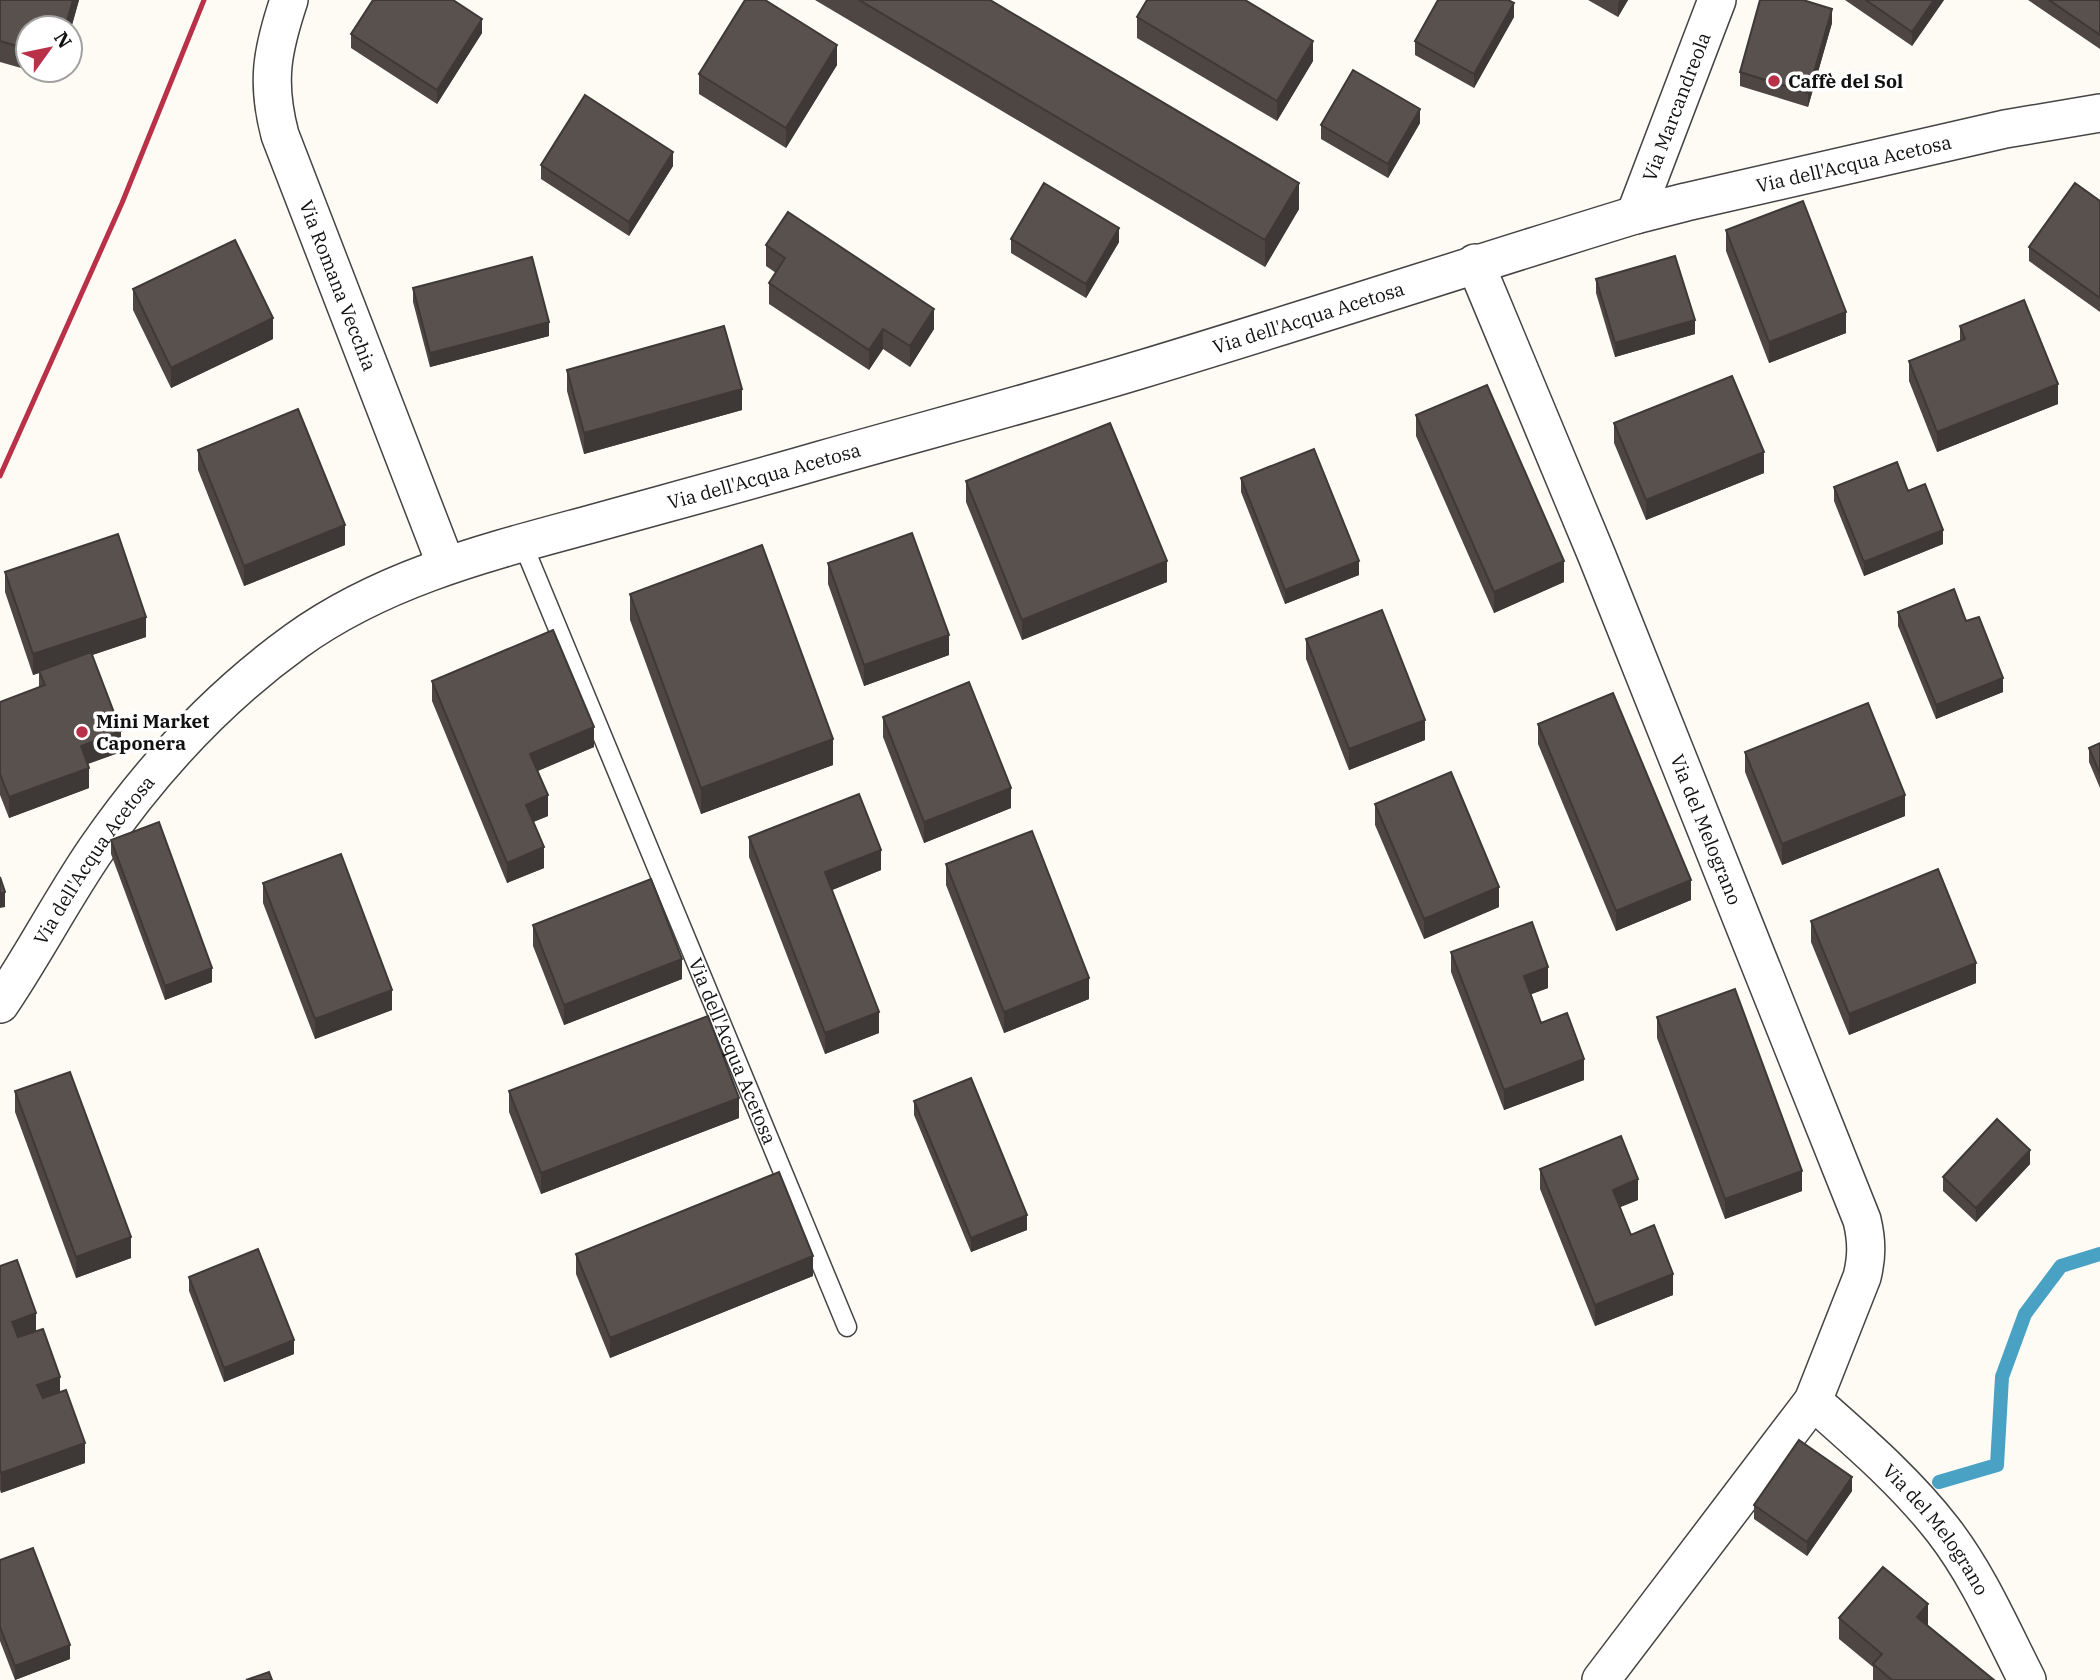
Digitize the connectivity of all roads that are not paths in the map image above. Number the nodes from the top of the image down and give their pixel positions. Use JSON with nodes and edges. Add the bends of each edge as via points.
{"nodes":[{"id":1,"x":289,"y":0,"type":"edge"},
{"id":2,"x":1717,"y":0,"type":"edge"},
{"id":3,"x":2100,"y":113,"type":"edge"},
{"id":4,"x":1635,"y":215,"type":"junction"},
{"id":5,"x":1475,"y":264,"type":"junction"},
{"id":6,"x":523,"y":542,"type":"junction"},
{"id":7,"x":446,"y":565,"type":"junction"},
{"id":8,"x":0,"y":1004,"type":"edge"},
{"id":9,"x":848,"y":1327,"type":"dead end"},
{"id":10,"x":1813,"y":1401,"type":"junction"},
{"id":11,"x":1601,"y":1680,"type":"edge"},
{"id":12,"x":2027,"y":1680,"type":"edge"}],
"edges":[{"from":1,"to":7,"type":"street","name":"Via Romana Vecchia","via":[[271,82],[280,135]]},
{"from":2,"to":4,"type":"street","name":"Via Marcandreola"},
{"from":3,"to":4,"type":"street","name":"Via dell'Acqua Acetosa","via":[[2006,128]]},
{"from":4,"to":5,"type":"street","name":"Via dell'Acqua Acetosa"},
{"from":5,"to":6,"type":"street","name":"Via dell'Acqua Acetosa","via":[[1139,370]]},
{"from":5,"to":10,"type":"street","name":"Via del Melograno","via":[[1863,1220],[1867,1259]]},
{"from":6,"to":7,"type":"street","name":"Via dell'Acqua Acetosa"},
{"from":6,"to":9,"type":"lane","name":"Via dell'Acqua Acetosa"},
{"from":7,"to":8,"type":"street","name":"Via dell'Acqua Acetosa","via":[[374,596],[309,633],[214,707],[148,780],[97,848]]},
{"from":10,"to":11,"type":"street","name":"Via del Melograno"},
{"from":10,"to":12,"type":"street","name":"Via del Melograno","via":[[1886,1466],[1944,1531],[1991,1607]]}]}
